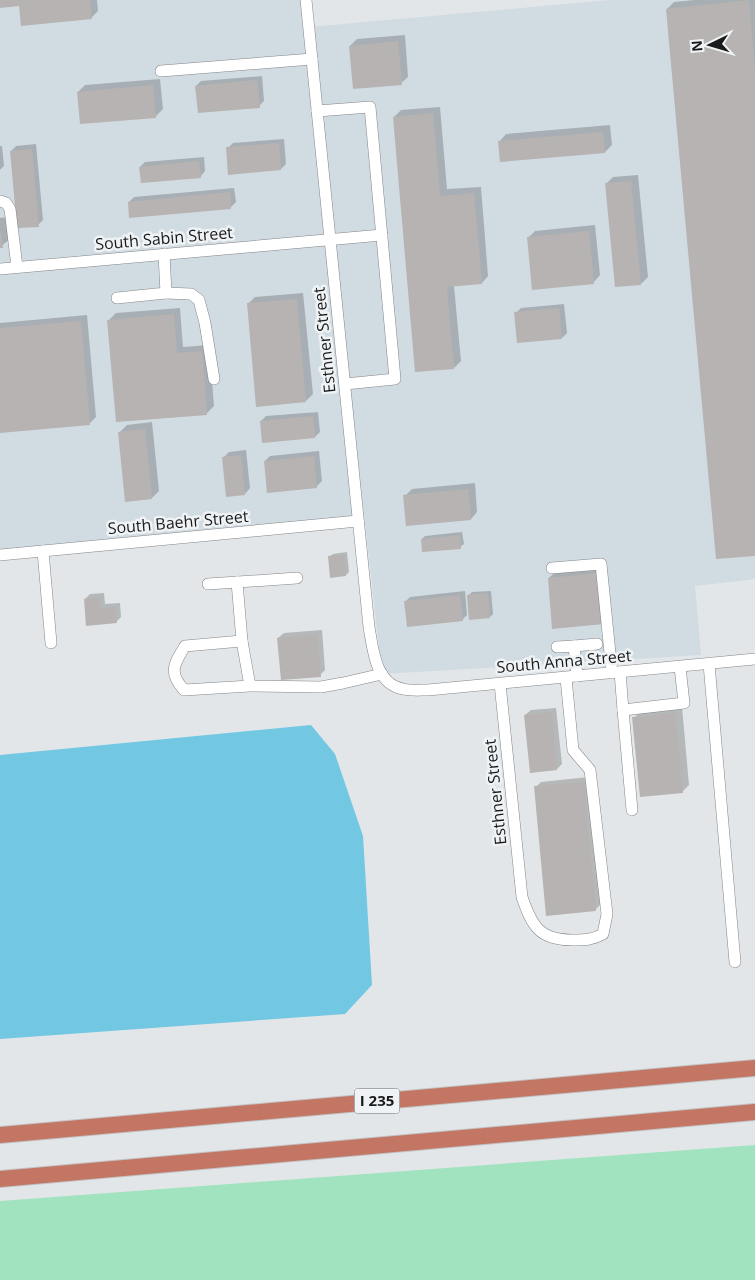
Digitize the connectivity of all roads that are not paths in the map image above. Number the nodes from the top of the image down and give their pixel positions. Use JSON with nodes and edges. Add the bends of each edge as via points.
{"nodes":[{"id":1,"x":306,"y":0,"type":"edge"},
{"id":2,"x":312,"y":59,"type":"junction"},
{"id":3,"x":161,"y":71,"type":"dead end"},
{"id":4,"x":318,"y":111,"type":"junction"},
{"id":5,"x":0,"y":201,"type":"edge"},
{"id":6,"x":382,"y":235,"type":"junction"},
{"id":7,"x":330,"y":240,"type":"junction"},
{"id":8,"x":164,"y":254,"type":"junction"},
{"id":9,"x":18,"y":267,"type":"junction"},
{"id":10,"x":0,"y":269,"type":"edge"},
{"id":11,"x":166,"y":293,"type":"junction"},
{"id":12,"x":117,"y":298,"type":"dead end"},
{"id":13,"x":214,"y":379,"type":"dead end"},
{"id":14,"x":344,"y":384,"type":"junction"},
{"id":15,"x":358,"y":521,"type":"junction"},
{"id":16,"x":43,"y":551,"type":"junction"},
{"id":17,"x":0,"y":555,"type":"edge"},
{"id":18,"x":552,"y":568,"type":"dead end"},
{"id":19,"x":296,"y":578,"type":"dead end"},
{"id":20,"x":237,"y":582,"type":"junction"},
{"id":21,"x":208,"y":584,"type":"dead end"},
{"id":22,"x":242,"y":641,"type":"junction"},
{"id":23,"x":51,"y":643,"type":"dead end"},
{"id":24,"x":597,"y":644,"type":"dead end"},
{"id":25,"x":574,"y":646,"type":"junction"},
{"id":26,"x":557,"y":648,"type":"dead end"},
{"id":27,"x":755,"y":659,"type":"edge"},
{"id":28,"x":708,"y":664,"type":"junction"},
{"id":29,"x":680,"y":667,"type":"junction"},
{"id":30,"x":616,"y":672,"type":"junction"},
{"id":31,"x":382,"y":674,"type":"junction"},
{"id":32,"x":571,"y":677,"type":"junction"},
{"id":33,"x":500,"y":684,"type":"junction"},
{"id":34,"x":250,"y":686,"type":"junction"},
{"id":35,"x":623,"y":710,"type":"junction"},
{"id":36,"x":632,"y":810,"type":"dead end"},
{"id":37,"x":735,"y":962,"type":"dead end"},
{"id":38,"x":755,"y":1068,"type":"edge"},
{"id":39,"x":755,"y":1112,"type":"edge"},
{"id":40,"x":0,"y":1135,"type":"edge"},
{"id":41,"x":0,"y":1179,"type":"edge"}],
"edges":[{"from":1,"to":2,"type":"street","name":"Esthner Street"},
{"from":2,"to":3,"type":"street"},
{"from":2,"to":4,"type":"street","name":"Esthner Street"},
{"from":4,"to":6,"type":"street","via":[[370,107]]},
{"from":4,"to":7,"type":"street","name":"Esthner Street"},
{"from":5,"to":9,"type":"street","via":[[10,209]]},
{"from":6,"to":7,"type":"street","name":"South Sabin Street"},
{"from":6,"to":14,"type":"street","via":[[395,379]]},
{"from":7,"to":8,"type":"street","name":"South Sabin Street"},
{"from":7,"to":14,"type":"street","name":"Esthner Street"},
{"from":8,"to":9,"type":"street","name":"South Sabin Street"},
{"from":8,"to":11,"type":"street"},
{"from":9,"to":10,"type":"street","name":"South Sabin Street"},
{"from":11,"to":12,"type":"street"},
{"from":11,"to":13,"type":"street","via":[[191,294],[199,300]]},
{"from":14,"to":15,"type":"street","name":"Esthner Street"},
{"from":15,"to":16,"type":"street","name":"South Baehr Street"},
{"from":15,"to":31,"type":"street","name":"Esthner Street","via":[[369,627],[375,660]]},
{"from":16,"to":17,"type":"street","name":"South Baehr Street"},
{"from":16,"to":23,"type":"street"},
{"from":18,"to":30,"type":"street","via":[[601,564]]},
{"from":19,"to":20,"type":"street"},
{"from":20,"to":21,"type":"street"},
{"from":20,"to":22,"type":"street"},
{"from":22,"to":34,"type":"street"},
{"from":22,"to":34,"type":"street","via":[[185,646],[174,663],[176,681],[184,690]]},
{"from":24,"to":25,"type":"street"},
{"from":25,"to":26,"type":"street"},
{"from":25,"to":32,"type":"street"},
{"from":27,"to":28,"type":"street","name":"South Anna Street"},
{"from":28,"to":29,"type":"street","name":"South Anna Street"},
{"from":28,"to":37,"type":"street"},
{"from":29,"to":30,"type":"street","name":"South Anna Street"},
{"from":29,"to":35,"type":"street","via":[[684,703]]},
{"from":30,"to":32,"type":"street","name":"South Anna Street"},
{"from":30,"to":35,"type":"street"},
{"from":31,"to":33,"type":"street","name":"South Anna Street","via":[[388,682],[402,689]]},
{"from":31,"to":34,"type":"street","via":[[321,687]]},
{"from":32,"to":33,"type":"street","name":"South Anna Street"},
{"from":32,"to":33,"type":"street","name":"Esthner Street","via":[[573,750],[590,770],[607,914],[603,934],[592,940],[561,940],[544,936],[530,918],[522,896]]},
{"from":35,"to":36,"type":"street"},
{"from":38,"to":40,"type":"highway","number":"I 235"},
{"from":39,"to":41,"type":"highway"}]}
